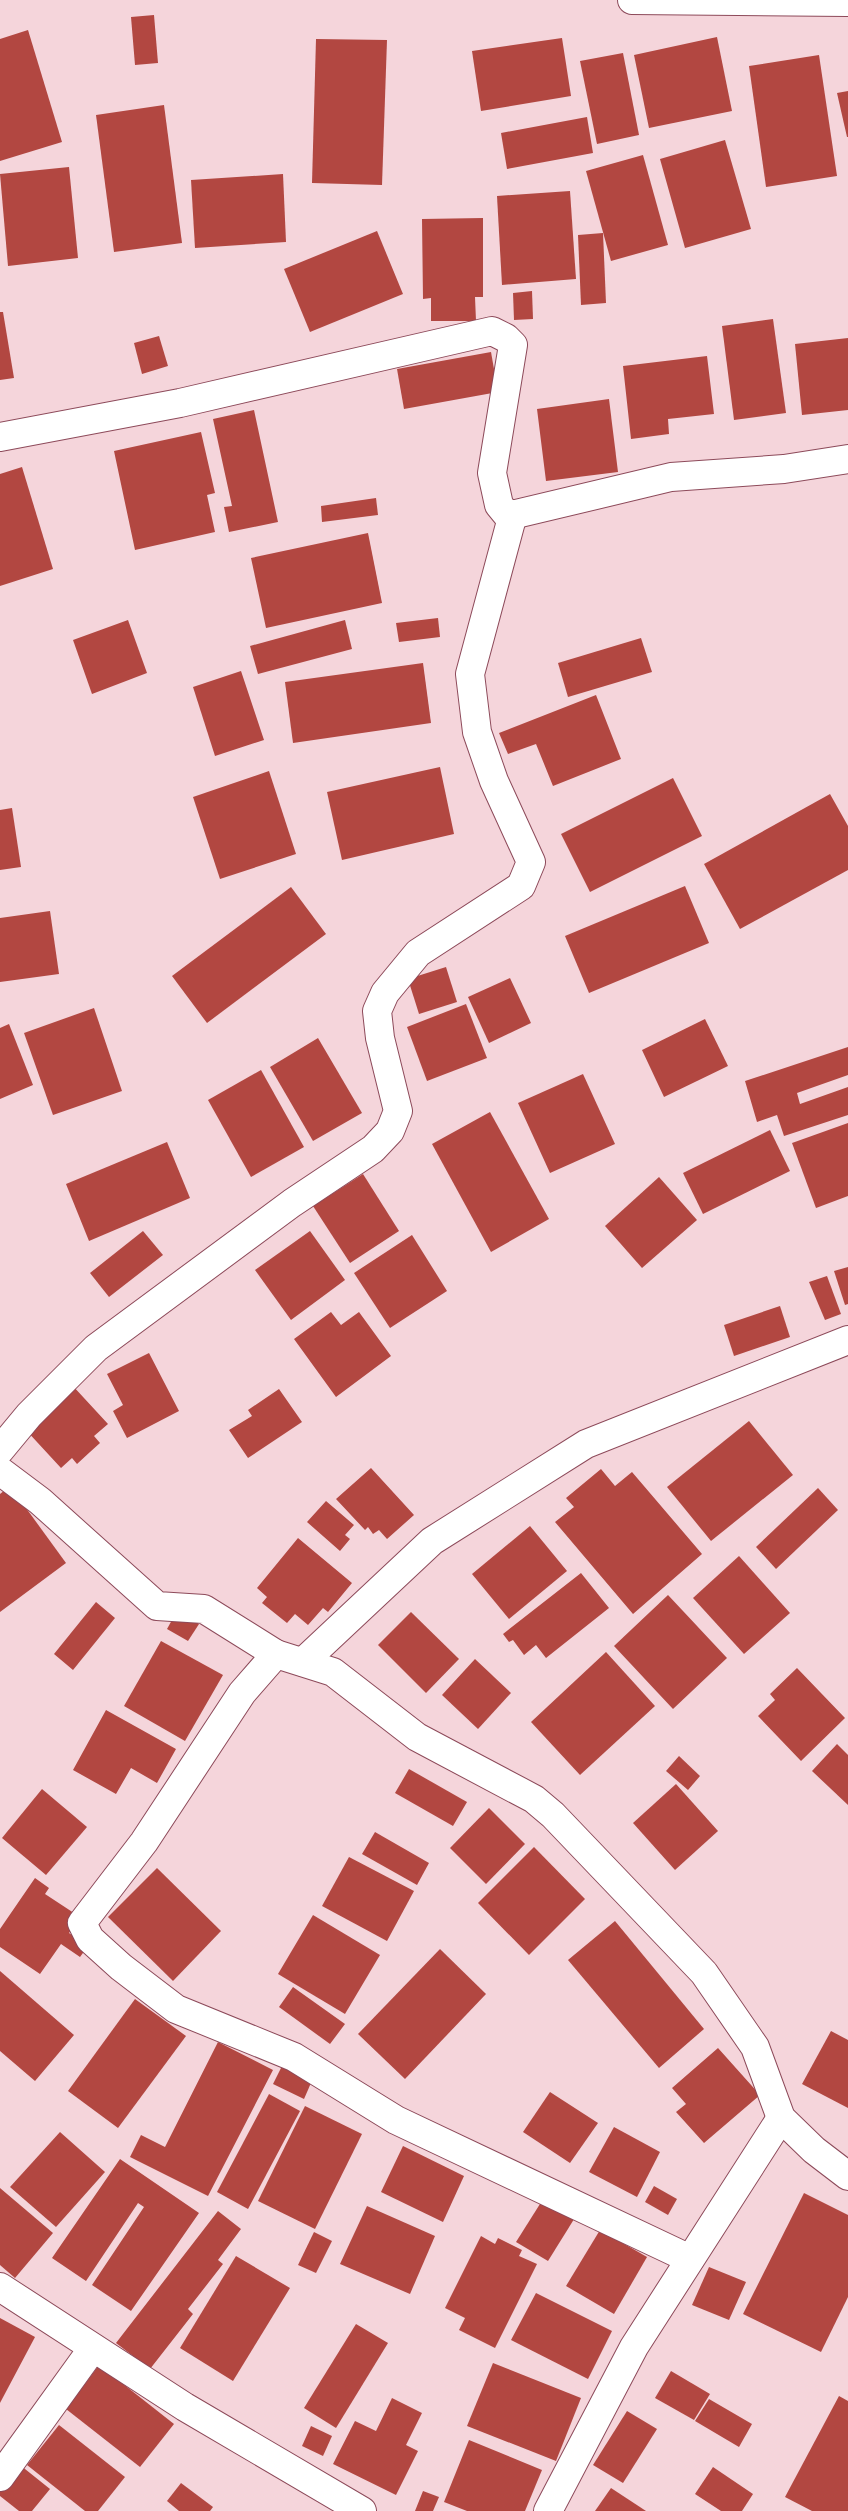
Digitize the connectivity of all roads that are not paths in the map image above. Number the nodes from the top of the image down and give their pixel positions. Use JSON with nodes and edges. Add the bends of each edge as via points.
{"nodes":[{"id":1,"x":632,"y":0,"type":"edge"},
{"id":2,"x":848,"y":2,"type":"edge"},
{"id":3,"x":0,"y":437,"type":"edge"},
{"id":4,"x":848,"y":459,"type":"edge"},
{"id":5,"x":513,"y":514,"type":"junction"},
{"id":6,"x":848,"y":1340,"type":"edge"},
{"id":7,"x":0,"y":1450,"type":"edge"},
{"id":8,"x":0,"y":1471,"type":"edge"},
{"id":9,"x":276,"y":1654,"type":"junction"},
{"id":10,"x":303,"y":1662,"type":"junction"},
{"id":11,"x":781,"y":2118,"type":"junction"},
{"id":12,"x":848,"y":2176,"type":"edge"},
{"id":13,"x":690,"y":2259,"type":"junction"},
{"id":14,"x":0,"y":2288,"type":"edge"},
{"id":15,"x":93,"y":2348,"type":"junction"},
{"id":16,"x":0,"y":2477,"type":"edge"},
{"id":17,"x":362,"y":2511,"type":"edge"},
{"id":18,"x":548,"y":2511,"type":"edge"}],
"edges":[{"from":1,"to":2,"type":"street"},
{"from":3,"to":5,"type":"street","via":[[180,403],[492,331],[513,345],[492,473],[499,505],[508,516]]},
{"from":4,"to":5,"type":"street","via":[[784,469],[671,477]]},
{"from":5,"to":7,"type":"street","via":[[470,674],[477,732],[494,781],[531,862],[521,886],[418,953],[385,993],[377,1011],[380,1038],[398,1111],[390,1131],[373,1149],[284,1209],[96,1348],[29,1415]]},
{"from":6,"to":10,"type":"street","via":[[586,1444],[432,1541]]},
{"from":8,"to":9,"type":"street","via":[[40,1501],[157,1606],[204,1609]]},
{"from":9,"to":10,"type":"street"},
{"from":9,"to":13,"type":"street","via":[[242,1693],[144,1842],[82,1923],[88,1935],[121,1967],[176,2008],[294,2057],[396,2120]]},
{"from":10,"to":11,"type":"street","via":[[333,1672],[417,1737],[534,1799],[553,1814],[704,1973],[755,2047]]},
{"from":11,"to":12,"type":"street","via":[[814,2150]]},
{"from":11,"to":13,"type":"street"},
{"from":13,"to":18,"type":"street","via":[[634,2347]]},
{"from":14,"to":15,"type":"street"},
{"from":15,"to":16,"type":"street"},
{"from":15,"to":17,"type":"street","via":[[185,2407]]}]}
